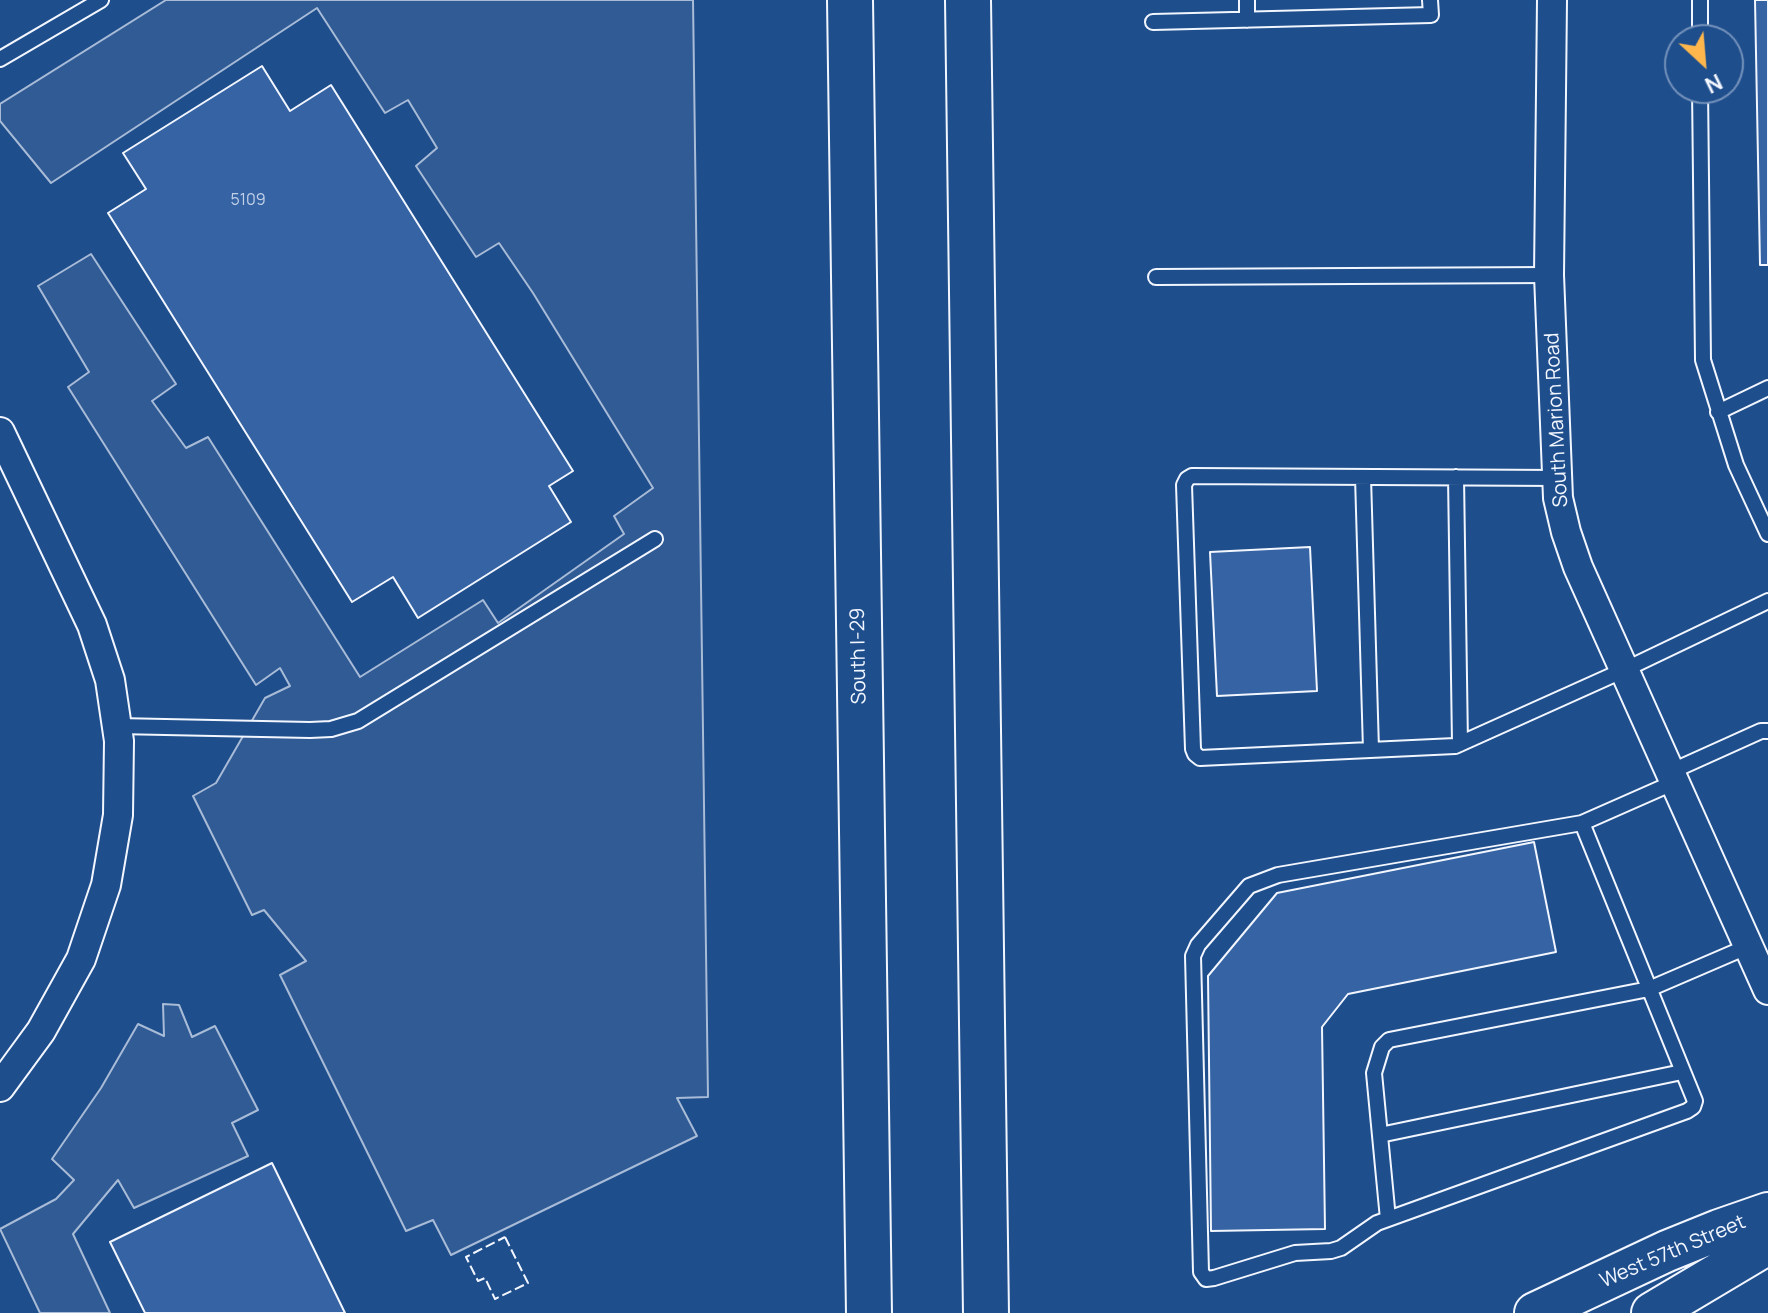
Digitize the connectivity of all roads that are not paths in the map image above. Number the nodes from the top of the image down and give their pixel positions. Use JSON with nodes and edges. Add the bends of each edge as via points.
{"nodes":[{"id":1,"x":101,"y":0,"type":"edge"},
{"id":2,"x":850,"y":0,"type":"edge"},
{"id":3,"x":968,"y":0,"type":"edge"},
{"id":4,"x":1247,"y":0,"type":"edge"},
{"id":5,"x":1430,"y":0,"type":"edge"},
{"id":6,"x":1552,"y":0,"type":"edge"},
{"id":7,"x":1700,"y":0,"type":"edge"},
{"id":8,"x":1247,"y":20,"type":"junction"},
{"id":9,"x":1153,"y":22,"type":"dead end"},
{"id":10,"x":1700,"y":24,"type":"edge"},
{"id":11,"x":0,"y":59,"type":"edge"},
{"id":12,"x":1700,"y":104,"type":"edge"},
{"id":13,"x":1549,"y":275,"type":"junction"},
{"id":14,"x":1156,"y":277,"type":"dead end"},
{"id":15,"x":1768,"y":388,"type":"edge"},
{"id":16,"x":1718,"y":412,"type":"junction"},
{"id":17,"x":0,"y":432,"type":"edge"},
{"id":18,"x":1363,"y":477,"type":"junction"},
{"id":19,"x":1456,"y":477,"type":"junction"},
{"id":20,"x":1558,"y":478,"type":"junction"},
{"id":21,"x":1768,"y":534,"type":"edge"},
{"id":22,"x":655,"y":539,"type":"dead end"},
{"id":23,"x":1768,"y":601,"type":"edge"},
{"id":24,"x":1624,"y":670,"type":"junction"},
{"id":25,"x":117,"y":726,"type":"junction"},
{"id":26,"x":1768,"y":731,"type":"edge"},
{"id":27,"x":1460,"y":744,"type":"junction"},
{"id":28,"x":1371,"y":750,"type":"junction"},
{"id":29,"x":1673,"y":777,"type":"junction"},
{"id":30,"x":1582,"y":823,"type":"junction"},
{"id":31,"x":1749,"y":946,"type":"junction"},
{"id":32,"x":1649,"y":989,"type":"junction"},
{"id":33,"x":1768,"y":990,"type":"edge"},
{"id":34,"x":1682,"y":1072,"type":"junction"},
{"id":35,"x":0,"y":1087,"type":"edge"},
{"id":36,"x":1380,"y":1135,"type":"junction"},
{"id":37,"x":1768,"y":1213,"type":"edge"},
{"id":38,"x":1388,"y":1219,"type":"junction"},
{"id":39,"x":1768,"y":1244,"type":"edge"},
{"id":40,"x":869,"y":1313,"type":"edge"},
{"id":41,"x":986,"y":1313,"type":"edge"},
{"id":42,"x":1535,"y":1313,"type":"edge"},
{"id":43,"x":1652,"y":1313,"type":"edge"}],
"edges":[{"from":1,"to":11,"type":"lane"},
{"from":2,"to":40,"type":"highway","name":"South I-29"},
{"from":3,"to":41,"type":"highway"},
{"from":4,"to":8,"type":"lane"},
{"from":5,"to":8,"type":"lane","via":[[1431,15]]},
{"from":6,"to":13,"type":"street","name":"South Marion Road"},
{"from":7,"to":10,"type":"lane"},
{"from":8,"to":9,"type":"lane"},
{"from":12,"to":16,"type":"lane","via":[[1703,360]]},
{"from":13,"to":14,"type":"lane"},
{"from":13,"to":20,"type":"street","name":"South Marion Road"},
{"from":15,"to":16,"type":"lane"},
{"from":16,"to":21,"type":"lane"},
{"from":17,"to":25,"type":"street","via":[[92,625],[110,680]]},
{"from":18,"to":19,"type":"lane"},
{"from":18,"to":28,"type":"lane"},
{"from":18,"to":28,"type":"lane","via":[[1192,476],[1184,485],[1184,500],[1195,754],[1200,758]]},
{"from":19,"to":20,"type":"lane"},
{"from":19,"to":27,"type":"lane"},
{"from":20,"to":24,"type":"street","name":"South Marion Road","via":[[1558,498],[1578,567]]},
{"from":22,"to":25,"type":"lane","via":[[358,721],[310,730]]},
{"from":23,"to":24,"type":"lane"},
{"from":24,"to":27,"type":"lane"},
{"from":24,"to":29,"type":"street","name":"South Marion Road"},
{"from":25,"to":35,"type":"street","via":[[118,815],[106,885],[81,959],[41,1031]]},
{"from":26,"to":29,"type":"lane"},
{"from":27,"to":28,"type":"lane"},
{"from":29,"to":30,"type":"lane"},
{"from":29,"to":31,"type":"street","name":"South Marion Road"},
{"from":30,"to":32,"type":"lane"},
{"from":30,"to":38,"type":"lane","via":[[1264,879],[1249,886],[1198,945],[1192,972],[1201,1272],[1206,1279],[1214,1278],[1295,1253],[1331,1251]]},
{"from":31,"to":32,"type":"lane"},
{"from":31,"to":33,"type":"street","name":"South Marion Road"},
{"from":32,"to":34,"type":"lane"},
{"from":32,"to":36,"type":"lane","via":[[1389,1040],[1374,1073]]},
{"from":34,"to":36,"type":"lane"},
{"from":34,"to":38,"type":"lane","via":[[1695,1101],[1687,1111]]},
{"from":36,"to":38,"type":"lane"},
{"from":37,"to":42,"type":"main road","name":"West 57th Street","via":[[1667,1251]]},
{"from":39,"to":43,"type":"main road","name":"West 57th Street"}]}
